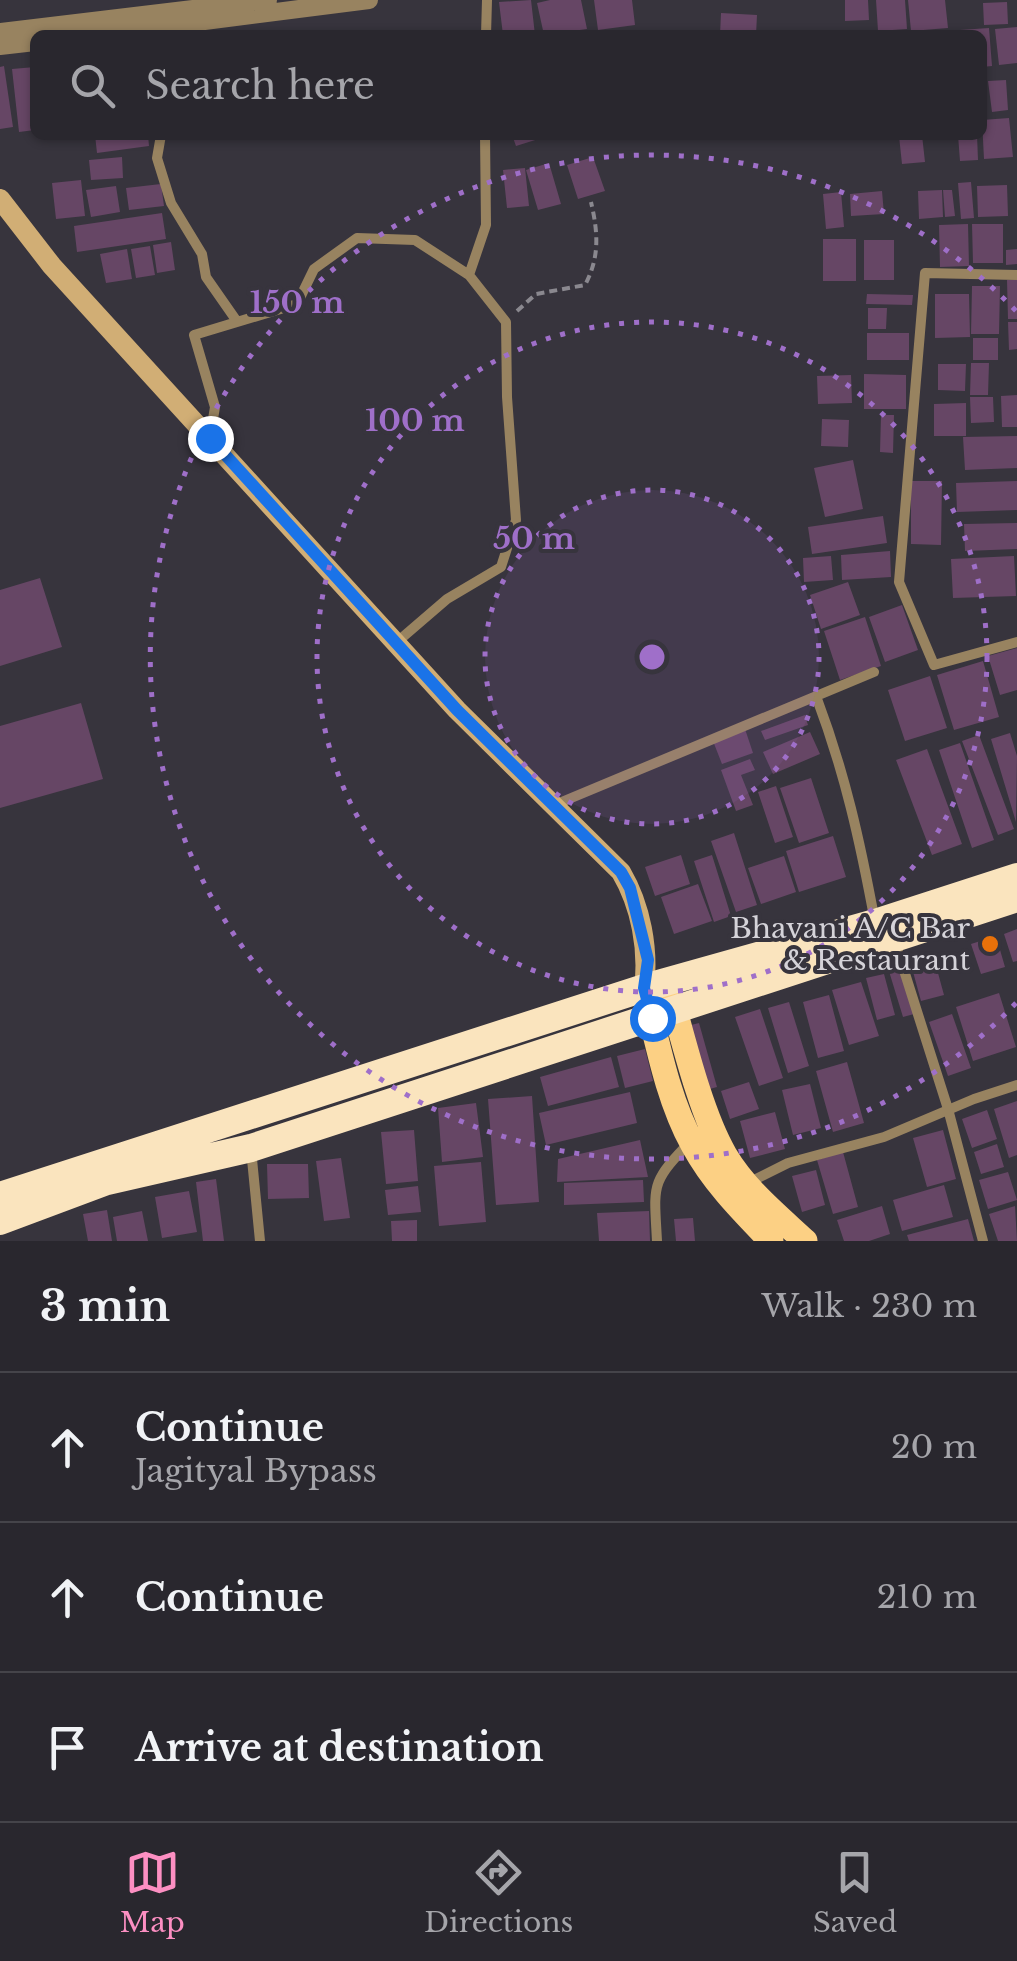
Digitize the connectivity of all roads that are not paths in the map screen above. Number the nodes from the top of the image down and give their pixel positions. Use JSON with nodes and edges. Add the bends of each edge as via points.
{"nodes":[{"id":1,"x":268,"y":0,"type":"edge"},
{"id":2,"x":369,"y":0,"type":"edge"},
{"id":3,"x":487,"y":0,"type":"edge"},
{"id":4,"x":178,"y":30,"type":"edge"},
{"id":5,"x":486,"y":30,"type":"edge"},
{"id":6,"x":0,"y":32,"type":"edge"},
{"id":7,"x":30,"y":43,"type":"edge"},
{"id":8,"x":0,"y":46,"type":"edge"},
{"id":9,"x":160,"y":140,"type":"edge"},
{"id":10,"x":486,"y":140,"type":"edge"},
{"id":11,"x":0,"y":199,"type":"edge"},
{"id":12,"x":469,"y":275,"type":"junction"},
{"id":13,"x":1017,"y":275,"type":"edge"},
{"id":14,"x":236,"y":320,"type":"junction"},
{"id":15,"x":210,"y":438,"type":"junction"},
{"id":16,"x":397,"y":642,"type":"junction"},
{"id":17,"x":1017,"y":642,"type":"edge"},
{"id":18,"x":874,"y":672,"type":"dead end"},
{"id":19,"x":816,"y":696,"type":"junction"},
{"id":20,"x":551,"y":806,"type":"junction"},
{"id":21,"x":1017,"y":877,"type":"edge"},
{"id":22,"x":1017,"y":898,"type":"edge"},
{"id":23,"x":884,"y":930,"type":"junction"},
{"id":24,"x":656,"y":985,"type":"junction"},
{"id":25,"x":664,"y":1014,"type":"junction"},
{"id":26,"x":1017,"y":1085,"type":"edge"},
{"id":27,"x":948,"y":1110,"type":"junction"},
{"id":28,"x":690,"y":1142,"type":"junction"},
{"id":29,"x":251,"y":1148,"type":"junction"},
{"id":30,"x":746,"y":1184,"type":"junction"},
{"id":31,"x":0,"y":1196,"type":"edge"},
{"id":32,"x":0,"y":1221,"type":"edge"},
{"id":33,"x":260,"y":1241,"type":"edge"},
{"id":34,"x":657,"y":1241,"type":"edge"},
{"id":35,"x":771,"y":1241,"type":"edge"},
{"id":36,"x":805,"y":1241,"type":"edge"},
{"id":37,"x":983,"y":1241,"type":"edge"}],
"edges":[{"from":1,"to":6,"type":"street"},
{"from":2,"to":4,"type":"street"},
{"from":3,"to":5,"type":"street"},
{"from":7,"to":8,"type":"street"},
{"from":9,"to":14,"type":"street","via":[[157,158],[171,203]]},
{"from":10,"to":12,"type":"street","via":[[486,225]]},
{"from":11,"to":15,"type":"main road","via":[[52,266]]},
{"from":12,"to":14,"type":"street","via":[[414,240],[358,238],[314,269],[297,304]]},
{"from":12,"to":16,"type":"street","via":[[506,322],[516,520],[501,567],[447,599]]},
{"from":13,"to":17,"type":"street","via":[[925,273],[899,582],[934,665]]},
{"from":14,"to":15,"type":"street","via":[[194,335],[215,407]]},
{"from":15,"to":16,"type":"main road"},
{"from":16,"to":20,"type":"main road"},
{"from":18,"to":19,"type":"street"},
{"from":19,"to":20,"type":"street"},
{"from":19,"to":23,"type":"street","via":[[841,764]]},
{"from":20,"to":24,"type":"main road","via":[[621,872]]},
{"from":21,"to":23,"type":"highway"},
{"from":22,"to":23,"type":"highway"},
{"from":23,"to":24,"type":"highway"},
{"from":23,"to":25,"type":"highway"},
{"from":23,"to":27,"type":"street"},
{"from":24,"to":25,"type":"main road"},
{"from":24,"to":31,"type":"highway"},
{"from":25,"to":28,"type":"main road","via":[[670,1085]]},
{"from":25,"to":29,"type":"highway"},
{"from":25,"to":30,"type":"main road","via":[[724,1154]]},
{"from":26,"to":27,"type":"street"},
{"from":27,"to":30,"type":"street","via":[[884,1137],[788,1163]]},
{"from":27,"to":37,"type":"street"},
{"from":28,"to":34,"type":"street","via":[[654,1187]]},
{"from":28,"to":35,"type":"main road","via":[[732,1202]]},
{"from":29,"to":32,"type":"highway","via":[[107,1181]]},
{"from":29,"to":33,"type":"street"},
{"from":30,"to":36,"type":"main road"}]}
